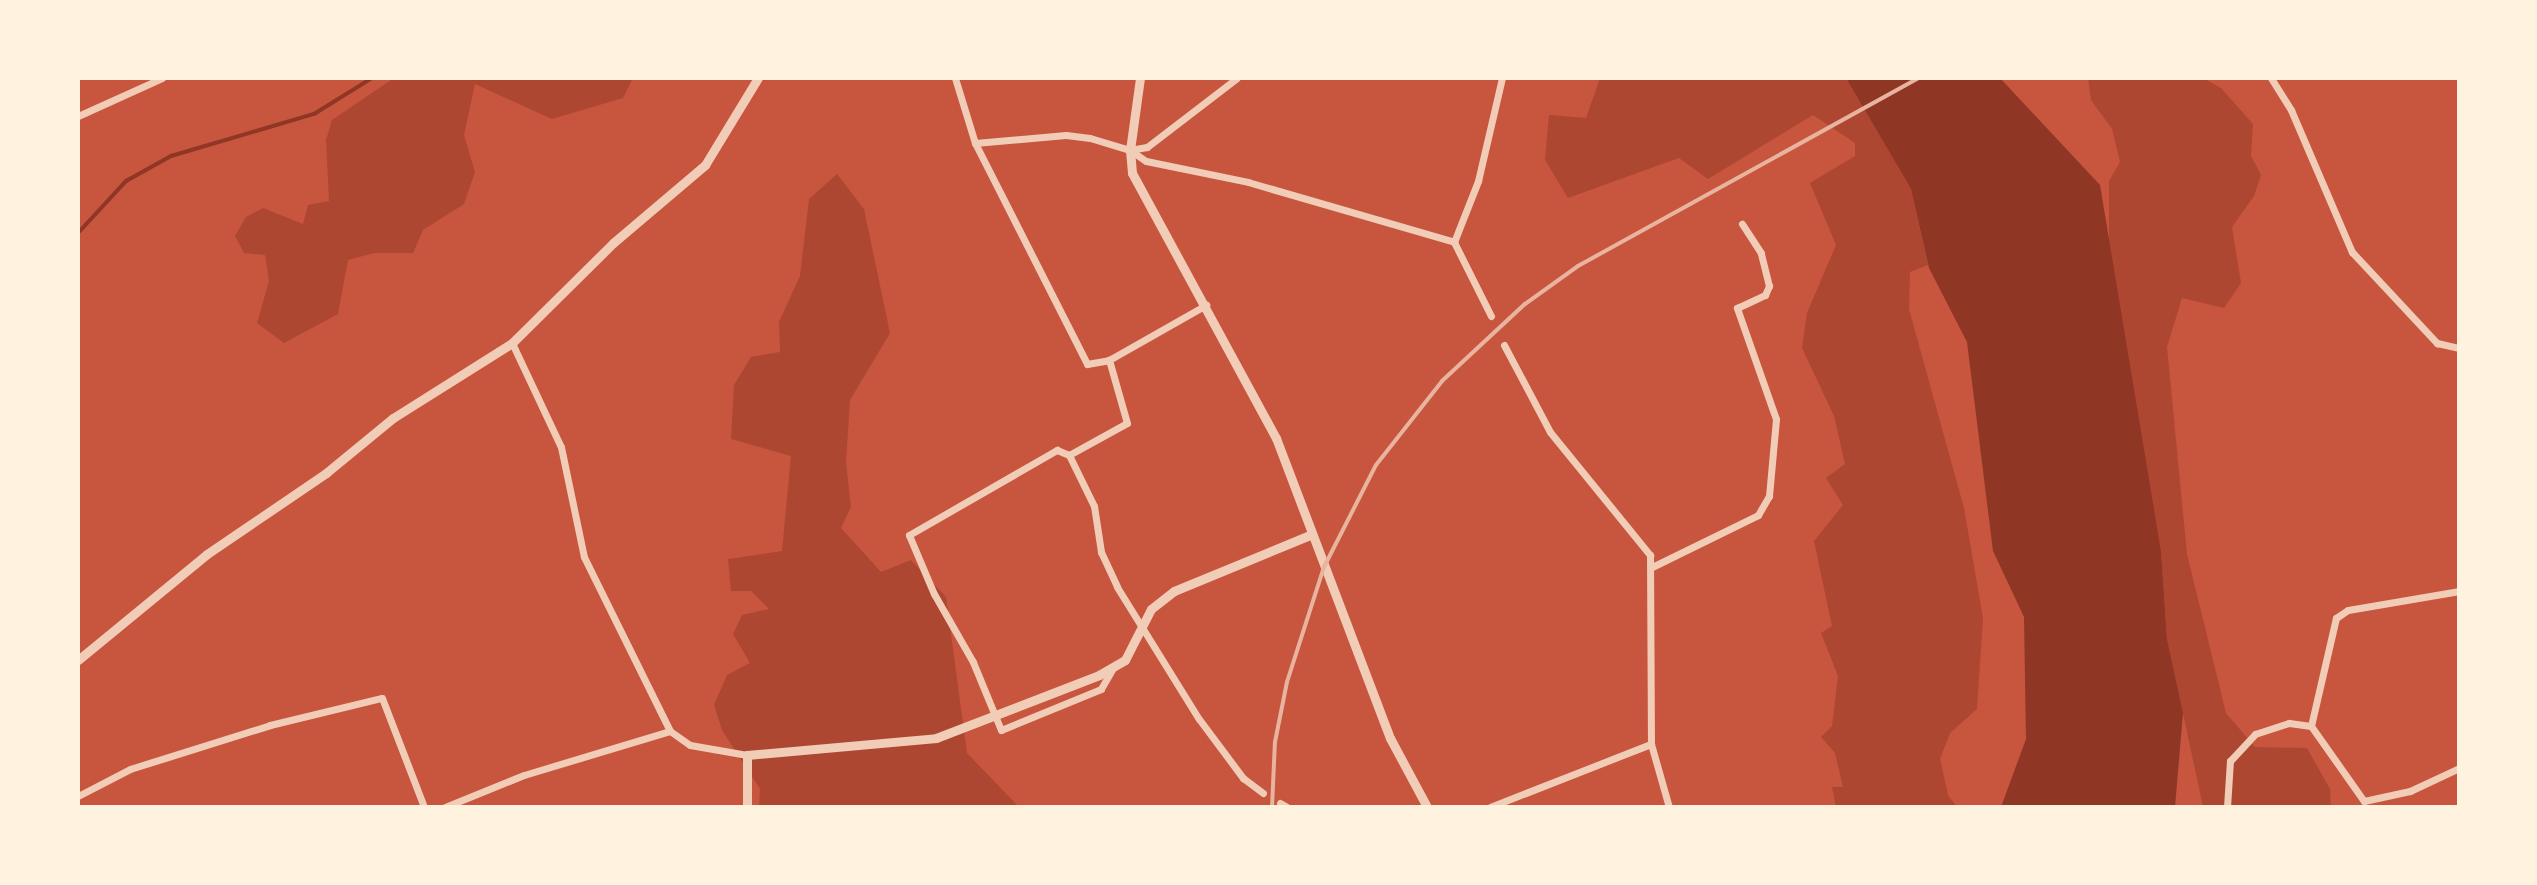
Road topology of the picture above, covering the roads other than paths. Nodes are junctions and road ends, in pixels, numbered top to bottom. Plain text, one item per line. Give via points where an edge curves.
1 (162, 78) edge
2 (758, 78) edge
3 (955, 78) edge
4 (1140, 78) edge
5 (1237, 78) edge
6 (1502, 78) edge
7 (2271, 78) edge
8 (78, 116) edge
9 (975, 143) junction
10 (1130, 150) junction
11 (1742, 224) dead end
12 (1454, 242) junction
13 (1206, 305) junction
14 (1491, 316) dead end
15 (512, 343) junction
16 (1504, 345) dead end
17 (2459, 348) edge
18 (1109, 360) junction
19 (1069, 455) junction
20 (1312, 534) junction
21 (1652, 567) junction
22 (2459, 591) edge
23 (1143, 626) junction
24 (78, 660) edge
25 (1113, 668) junction
26 (2311, 726) junction
27 (670, 731) junction
28 (1651, 744) junction
29 (747, 755) junction
30 (2459, 768) edge
31 (1263, 793) dead end
32 (78, 796) edge
33 (424, 807) edge
34 (445, 807) edge
35 (747, 807) edge
36 (1427, 807) edge
37 (1490, 807) edge
38 (1669, 807) edge
39 (2227, 807) edge

1 - 8 street
2 - 15 street via 705,165 613,243
3 - 9 street
4 - 10 street
5 - 10 street via 1147,147
6 - 12 street via 1478,181
7 - 17 street via 2291,110 2352,252 2437,343
9 - 10 street via 1066,135
9 - 18 street via 1087,364
10 - 12 street via 1146,161 1248,182
10 - 13 street via 1143,199
11 - 21 street via 1761,253 1769,286 1765,295 1737,308 1776,419 1769,496 1758,515
12 - 14 street
13 - 18 street
13 - 20 street via 1276,438
15 - 24 street via 393,418 326,473 207,554
15 - 27 street via 561,447 584,557
16 - 21 street via 1550,432 1644,541
18 - 19 street via 1127,423
19 - 23 street via 1094,506 1101,552
19 - 25 street via 1057,450 909,535 1001,730 1101,689
20 - 23 street via 1174,591 1151,609
20 - 36 street via 1390,738
21 - 28 street via 1647,655
22 - 26 street via 2348,610 2336,618
23 - 25 street via 1125,660
23 - 31 street via 1207,731 1243,778
25 - 29 street via 936,738
26 - 30 street via 2364,801 2410,791
26 - 39 street via 2289,723 2255,734 2230,761
27 - 29 street via 690,745
27 - 34 street via 524,775
28 - 37 street
28 - 38 street
29 - 35 street
32 - 33 street via 130,769 270,725 382,698

